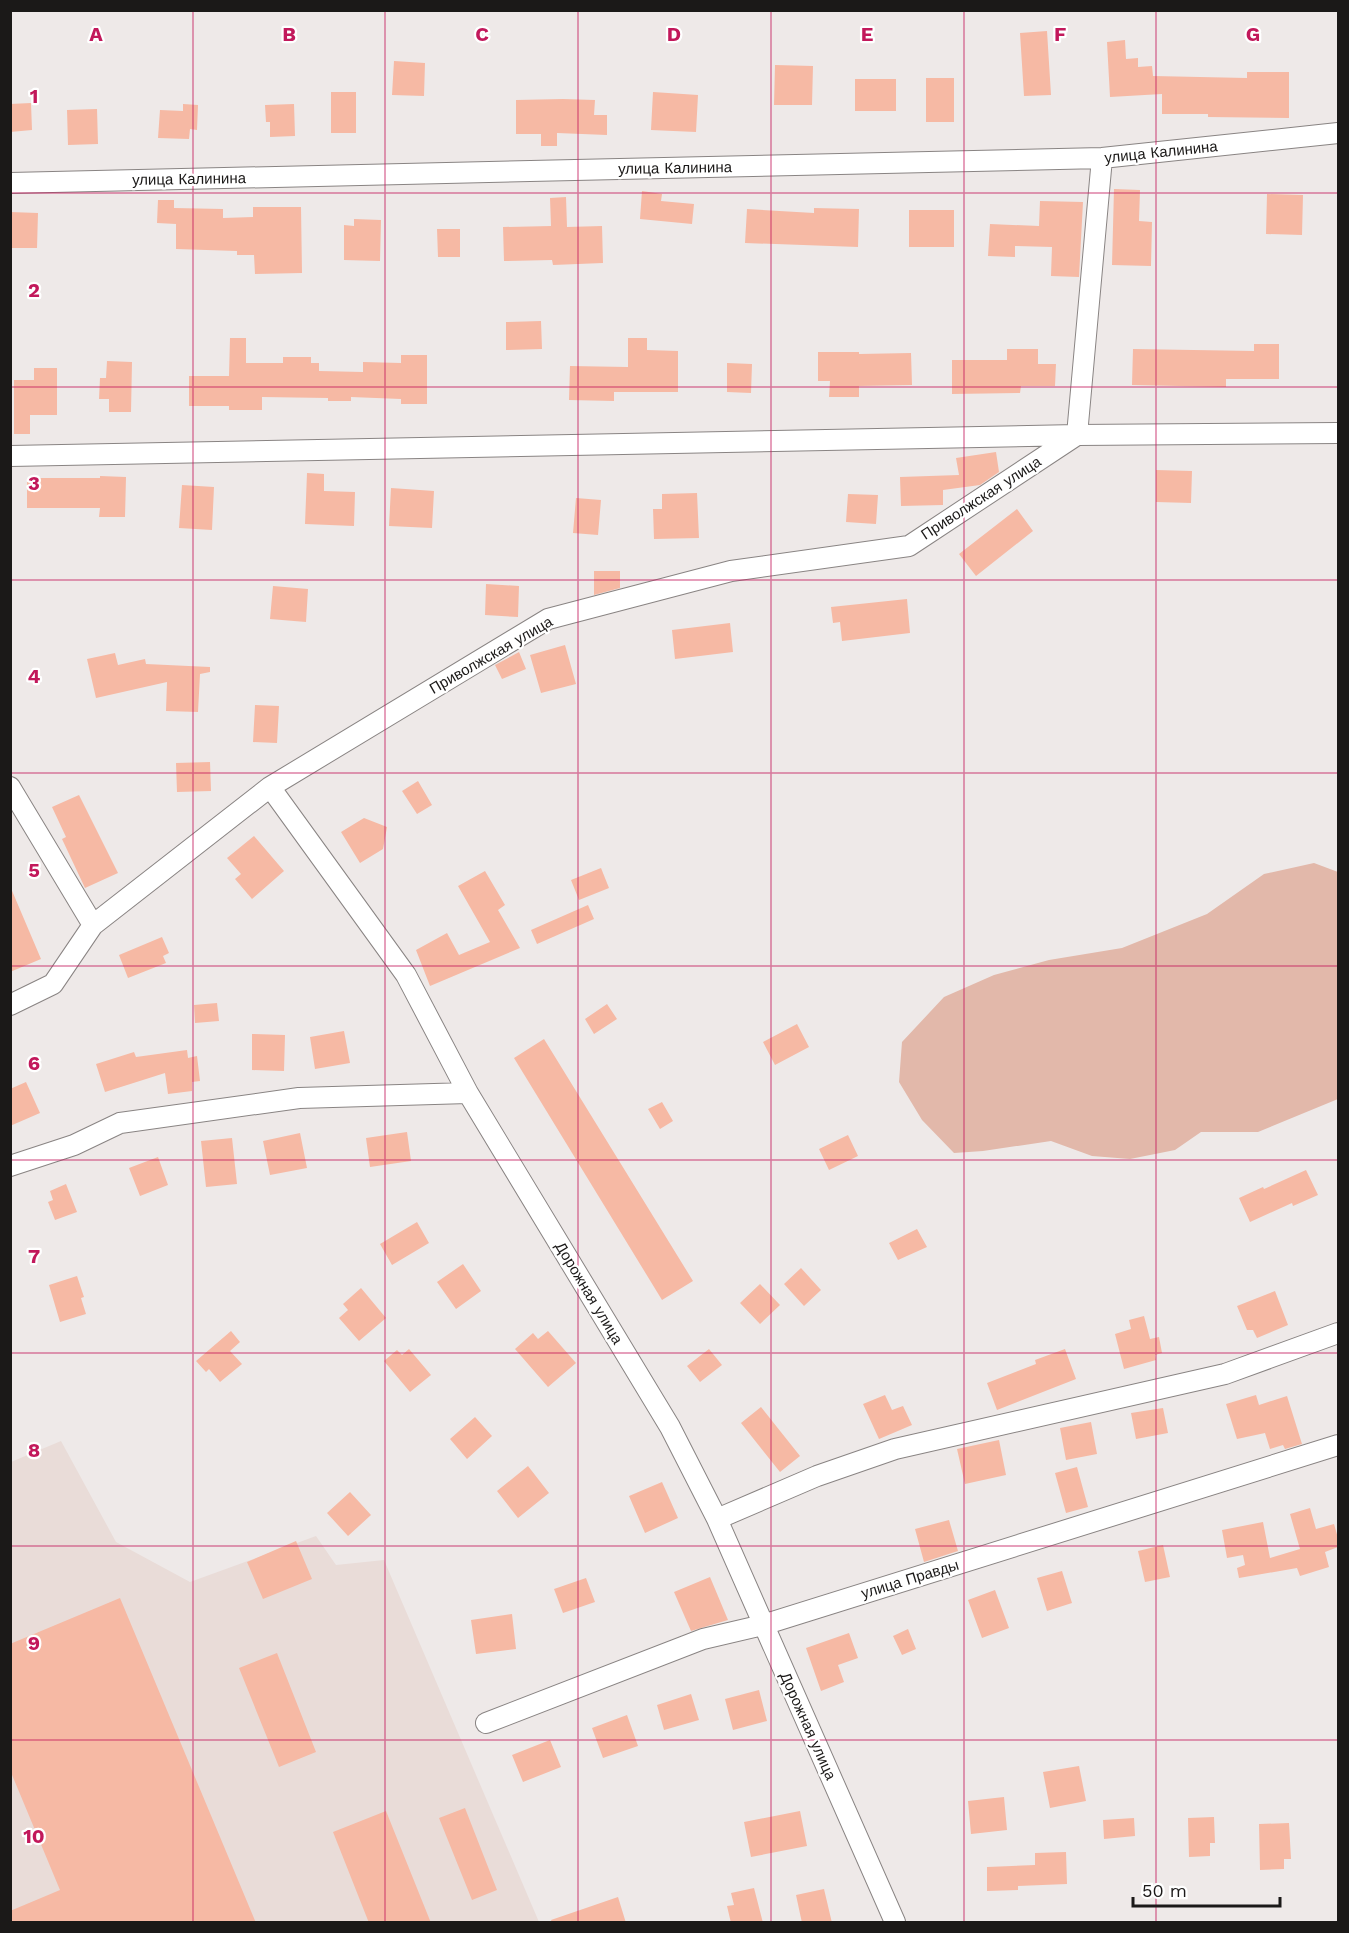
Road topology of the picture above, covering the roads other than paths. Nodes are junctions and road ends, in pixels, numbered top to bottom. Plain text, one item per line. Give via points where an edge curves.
1 (1338, 133) edge
2 (1102, 158) junction
3 (10, 183) edge
4 (1338, 433) edge
5 (1077, 435) junction
6 (10, 456) edge
7 (10, 787) edge
8 (270, 787) junction
9 (93, 925) junction
10 (10, 1005) edge
11 (468, 1093) junction
12 (10, 1166) edge
13 (1338, 1333) edge
14 (1338, 1445) edge
15 (717, 1519) junction
16 (763, 1624) junction
17 (486, 1723) dead end
18 (895, 1923) edge

1 - 2 street, улица Калинина
2 - 3 street, улица Калинина
2 - 5 street
4 - 5 street, Приволжская улица
5 - 6 street, Приволжская улица
5 - 8 street, Приволжская улица via 909,546 731,572 548,619
7 - 9 street
8 - 9 street, Приволжская улица
8 - 11 street, Дорожная улица via 406,975
9 - 10 street, Приволжская улица via 53,984
11 - 12 street via 300,1098 120,1123 74,1145
11 - 15 street, Дорожная улица via 670,1427
13 - 15 street via 1226,1374 895,1449 817,1476
14 - 16 street, улица Правды
15 - 16 street, Дорожная улица
16 - 17 street, улица Правды via 703,1639
16 - 18 street, Дорожная улица

